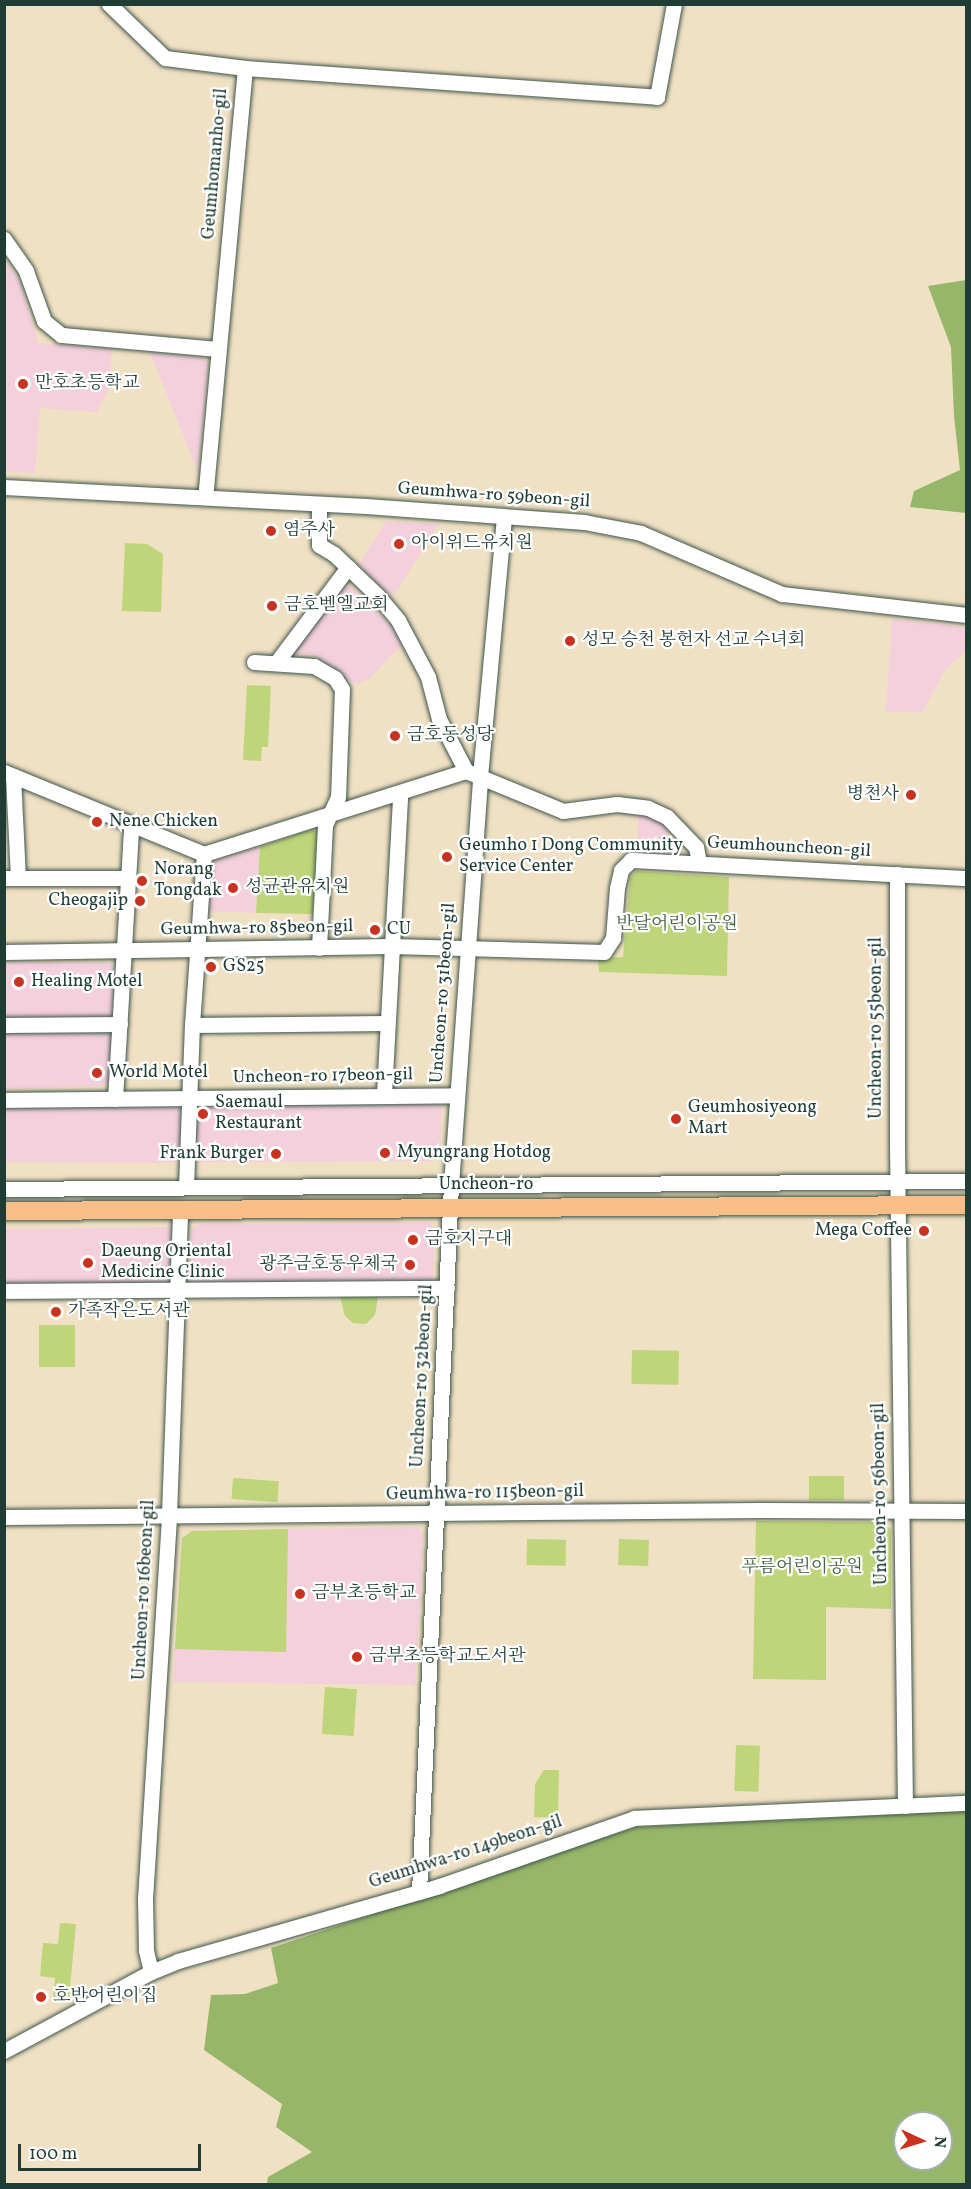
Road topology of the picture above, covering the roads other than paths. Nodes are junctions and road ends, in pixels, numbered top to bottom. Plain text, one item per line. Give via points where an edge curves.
1 (109, 4) edge
2 (674, 4) edge
3 (245, 68) junction
4 (4, 239) edge
5 (218, 349) junction
6 (4, 487) edge
7 (205, 497) junction
8 (319, 504) junction
9 (504, 517) junction
10 (348, 567) junction
11 (966, 615) edge
12 (254, 662) dead end
13 (276, 663) junction
14 (473, 773) junction
15 (9, 774) edge
16 (400, 794) junction
17 (331, 815) junction
18 (130, 826) junction
19 (204, 854) junction
20 (699, 863) junction
21 (897, 874) junction
22 (11, 878) edge
23 (128, 878) junction
24 (966, 878) edge
25 (392, 946) junction
26 (319, 948) junction
27 (466, 948) junction
28 (196, 950) junction
29 (4, 952) edge
30 (123, 952) junction
31 (387, 1023) junction
32 (120, 1024) junction
33 (4, 1025) edge
34 (192, 1025) junction
35 (384, 1094) junction
36 (457, 1095) junction
37 (115, 1099) junction
38 (190, 1099) junction
39 (4, 1100) edge
40 (966, 1181) edge
41 (897, 1182) junction
42 (451, 1185) junction
43 (186, 1187) junction
44 (4, 1189) edge
45 (966, 1205) edge
46 (898, 1206) junction
47 (450, 1208) junction
48 (180, 1210) junction
49 (4, 1211) edge
50 (447, 1288) junction
51 (177, 1290) junction
52 (4, 1291) edge
53 (902, 1511) junction
54 (966, 1511) edge
55 (436, 1513) junction
56 (169, 1514) junction
57 (4, 1517) edge
58 (966, 1803) edge
59 (905, 1806) junction
60 (419, 1892) junction
61 (151, 1972) junction
62 (4, 2051) edge

1 - 3 street, Geumhomanho-gil via 165,58
2 - 3 street via 657,97
3 - 5 street, Geumhomanho-gil
4 - 5 street via 26,271 44,321 61,335
5 - 7 street, Geumhomanho-gil
6 - 7 street, Geumhwa-ro 59beon-gil
7 - 8 street, Geumhwa-ro 59beon-gil
8 - 9 street, Geumhwa-ro 59beon-gil
8 - 10 street via 319,545
9 - 11 street, Geumhwa-ro 59beon-gil via 584,522 641,533 782,594
9 - 14 street, Uncheon-ro 31beon-gil
10 - 13 street
10 - 14 street via 398,620 428,676 439,719
12 - 13 street
13 - 17 street via 314,666 340,685 338,797
14 - 16 street
14 - 20 street via 563,811 617,804 648,808 667,817 696,847
14 - 27 street, Uncheon-ro 31beon-gil
15 - 18 street
15 - 22 street
16 - 17 street
16 - 25 street
17 - 19 street
17 - 26 street via 325,825
18 - 19 street
18 - 23 street
19 - 28 street
20 - 21 street, Geumhouncheon-gil
20 - 27 street, Geumhouncheon-gil via 631,860 621,870 613,938 604,952
21 - 24 street, Geumhouncheon-gil
21 - 41 street, Uncheon-ro 55beon-gil
22 - 23 street
23 - 30 street
25 - 26 street, Geumhwa-ro 85beon-gil
25 - 27 street, Geumhwa-ro 85beon-gil
25 - 31 street
26 - 28 street, Geumhwa-ro 85beon-gil
27 - 36 street, Uncheon-ro 31beon-gil
28 - 30 street, Geumhwa-ro 85beon-gil
28 - 34 street
29 - 30 street, Geumhwa-ro 85beon-gil
30 - 32 street
31 - 34 street
31 - 35 street
32 - 33 street
32 - 37 street
34 - 38 street
35 - 36 street, Uncheon-ro 17beon-gil
35 - 38 street, Uncheon-ro 17beon-gil
36 - 42 street, Uncheon-ro 31beon-gil
37 - 38 street
37 - 39 street
38 - 43 street
40 - 41 street, Uncheon-ro
41 - 42 street, Uncheon-ro
41 - 46 street, Uncheon-ro 56beon-gil
42 - 43 street, Uncheon-ro
42 - 47 street, Uncheon-ro 32beon-gil
43 - 44 street, Uncheon-ro
45 - 46 main road, Uncheon-ro
46 - 47 main road, Uncheon-ro
46 - 53 street, Uncheon-ro 56beon-gil
47 - 48 main road, Uncheon-ro
47 - 50 street, Uncheon-ro 32beon-gil
48 - 49 main road, Uncheon-ro
48 - 51 street, Uncheon-ro 16beon-gil
50 - 51 street
50 - 55 street, Uncheon-ro 32beon-gil
51 - 52 street
51 - 56 street, Uncheon-ro 16beon-gil
53 - 54 street, Geumhwa-ro 115beon-gil
53 - 55 street, Geumhwa-ro 115beon-gil
53 - 59 street, Uncheon-ro 56beon-gil
55 - 56 street, Geumhwa-ro 115beon-gil
55 - 60 street, Uncheon-ro 32beon-gil
56 - 57 street, Geumhwa-ro 115beon-gil
56 - 61 street, Uncheon-ro 16beon-gil via 145,1899 146,1950
58 - 59 street, Geumhwa-ro 149beon-gil
59 - 60 street, Geumhwa-ro 149beon-gil via 634,1818
60 - 61 street, Geumhwa-ro 149beon-gil
61 - 62 street, Geumhwa-ro 149beon-gil

